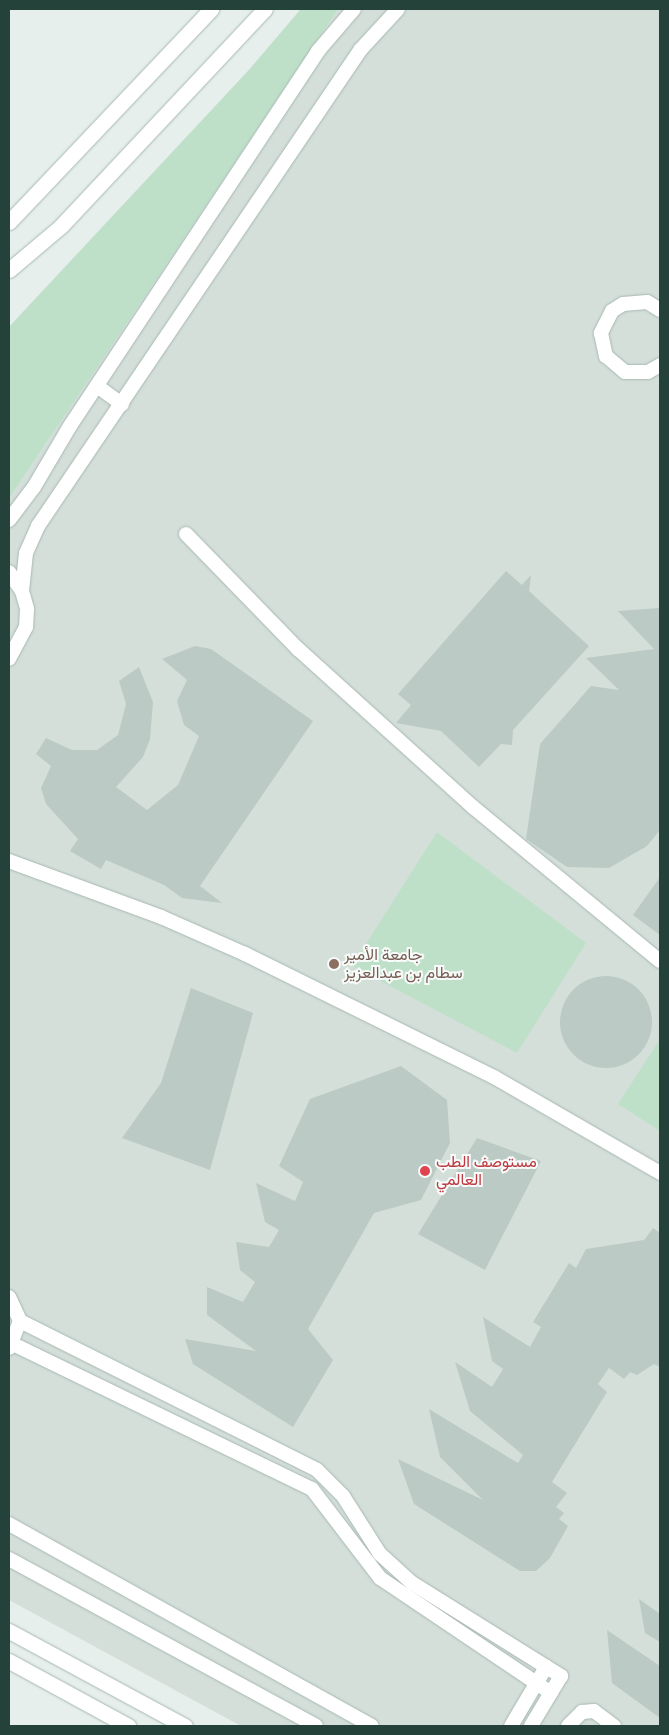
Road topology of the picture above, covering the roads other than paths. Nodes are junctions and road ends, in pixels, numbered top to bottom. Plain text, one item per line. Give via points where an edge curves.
1 (211, 9) edge
2 (265, 9) edge
3 (354, 9) edge
4 (398, 9) edge
5 (9, 222) edge
6 (9, 270) edge
7 (653, 302) edge
8 (660, 310) edge
9 (656, 371) edge
10 (96, 386) junction
11 (122, 404) junction
12 (9, 520) edge
13 (186, 534) dead end
14 (9, 572) edge
15 (22, 591) junction
16 (9, 658) edge
17 (9, 861) edge
18 (660, 961) edge
19 (660, 1173) edge
20 (9, 1298) edge
21 (20, 1321) junction
22 (11, 1346) edge
23 (9, 1524) edge
24 (9, 1559) edge
25 (9, 1630) edge
26 (9, 1662) edge
27 (546, 1667) junction
28 (536, 1684) junction
29 (551, 1693) junction
30 (128, 1726) edge
31 (185, 1726) edge
32 (316, 1726) edge
33 (372, 1726) edge
34 (511, 1726) edge
35 (531, 1726) edge
36 (568, 1726) edge
37 (614, 1726) edge

1 - 5 main road
2 - 6 main road via 61,226
3 - 10 street via 318,52
4 - 11 street via 361,49
7 - 8 street
7 - 9 street via 623,304 612,311 601,333 602,345 614,366 636,374
10 - 11 street
10 - 12 street via 34,487
11 - 15 street via 38,526 26,553
13 - 18 street via 298,649 473,807
14 - 15 street
15 - 16 street via 26,627
17 - 19 street via 161,917 245,954 494,1077
20 - 21 street
21 - 22 street
21 - 27 street via 318,1470 343,1496 380,1554 412,1583
22 - 28 street via 312,1489 380,1578
23 - 33 street
24 - 32 street
25 - 31 main road
26 - 30 main road
27 - 28 street
27 - 29 street via 561,1676
28 - 29 street
28 - 34 street
29 - 35 street
36 - 37 street via 582,1712 594,1712

